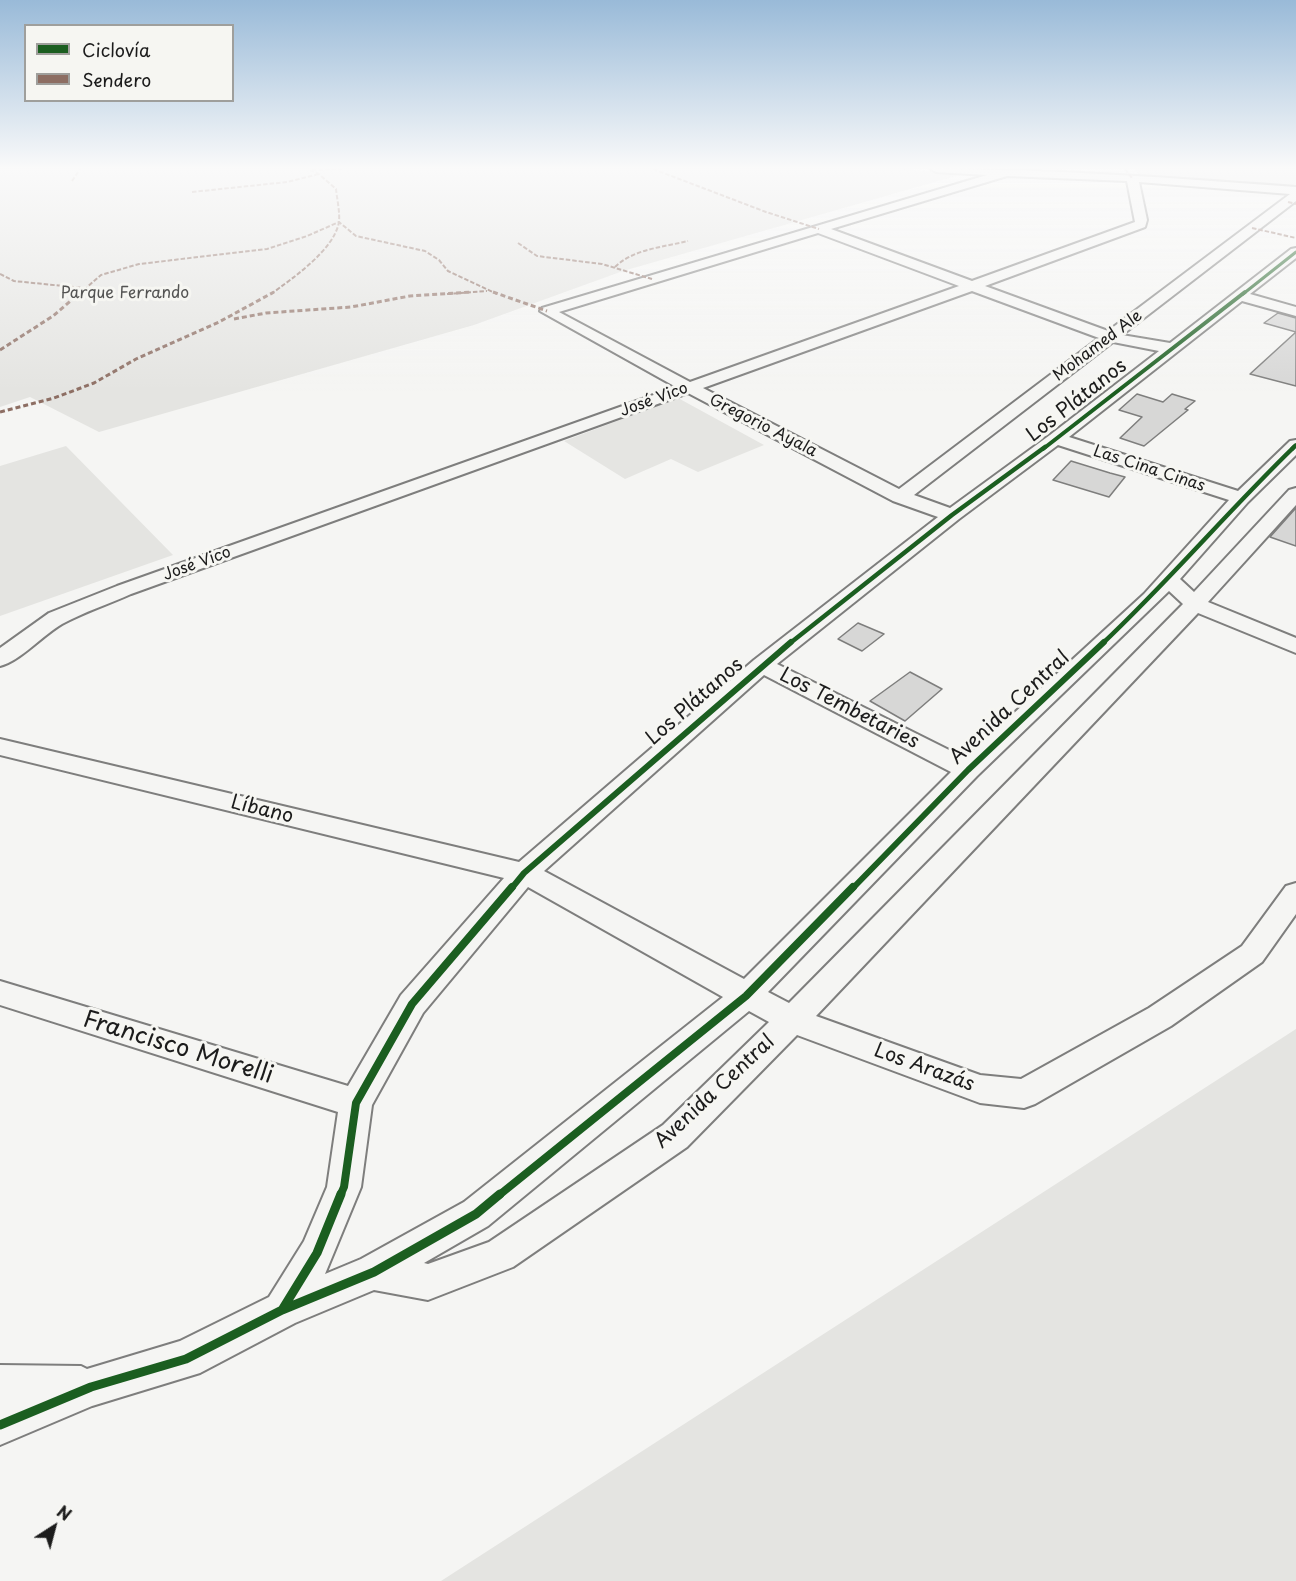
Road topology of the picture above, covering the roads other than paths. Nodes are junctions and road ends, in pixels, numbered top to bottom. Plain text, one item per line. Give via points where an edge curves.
1 (773, 243) edge
2 (856, 243) edge
3 (1090, 243) edge
4 (1232, 243) edge
5 (1296, 252) edge
6 (973, 286) junction
7 (1240, 296) junction
8 (1296, 312) edge
9 (1110, 337) junction
10 (1173, 348) junction
11 (688, 387) junction
12 (1056, 439) junction
13 (1296, 445) edge
14 (1296, 494) edge
15 (900, 497) junction
16 (1241, 498) junction
17 (952, 515) junction
18 (1167, 578) junction
19 (1151, 598) junction
20 (1195, 604) junction
21 (1296, 646) edge
22 (0, 659) edge
23 (762, 665) junction
24 (0, 747) edge
25 (968, 770) junction
26 (524, 873) junction
27 (1296, 893) edge
28 (0, 993) edge
29 (746, 996) junction
30 (792, 1020) junction
31 (356, 1103) junction
32 (374, 1272) junction
33 (282, 1310) junction
34 (0, 1385) edge
35 (90, 1387) junction
36 (0, 1425) edge

1 - 11 street, Gregorio Ayala via 547,311
2 - 6 street
3 - 6 street, José Vico
4 - 9 street, Mohamed Ale
5 - 7 street, Los Plátanos
6 - 9 street
6 - 11 street, José Vico
7 - 8 street
7 - 10 street, Los Plátanos
9 - 10 street
9 - 15 street, Mohamed Ale
10 - 12 street, Los Plátanos
11 - 15 street, Gregorio Ayala
11 - 22 street, José Vico via 124,590 57,618
12 - 16 street, Las Cina Cinas
12 - 17 street, Los Plátanos
13 - 16 street, Avenida Central
14 - 20 street, Avenida Central
15 - 17 street, Gregorio Ayala
16 - 18 street, Avenida Central
17 - 23 street, Los Plátanos
18 - 19 street, Avenida Central
18 - 20 street
19 - 20 street
19 - 25 street, Avenida Central
20 - 21 street
20 - 30 street, Avenida Central
23 - 25 street, Los Tembetaries
23 - 26 street, Los Plátanos
24 - 26 street, Líbano
25 - 29 street, Avenida Central
26 - 29 street, Los Arazás
26 - 31 street, Los Plátanos via 412,1004
27 - 30 street, Los Arazás via 1252,954 1160,1017 1024,1094 980,1089
28 - 31 street, Francisco Morelli
29 - 30 street, Los Arazás
29 - 32 street, Avenida Central via 476,1214
30 - 32 street, Avenida Central via 675,1136 500,1255 428,1282
31 - 33 street, Los Plátanos via 344,1187 316,1253
32 - 33 street, Avenida Central
33 - 35 street, Avenida Central via 186,1359
34 - 35 street
35 - 36 street

